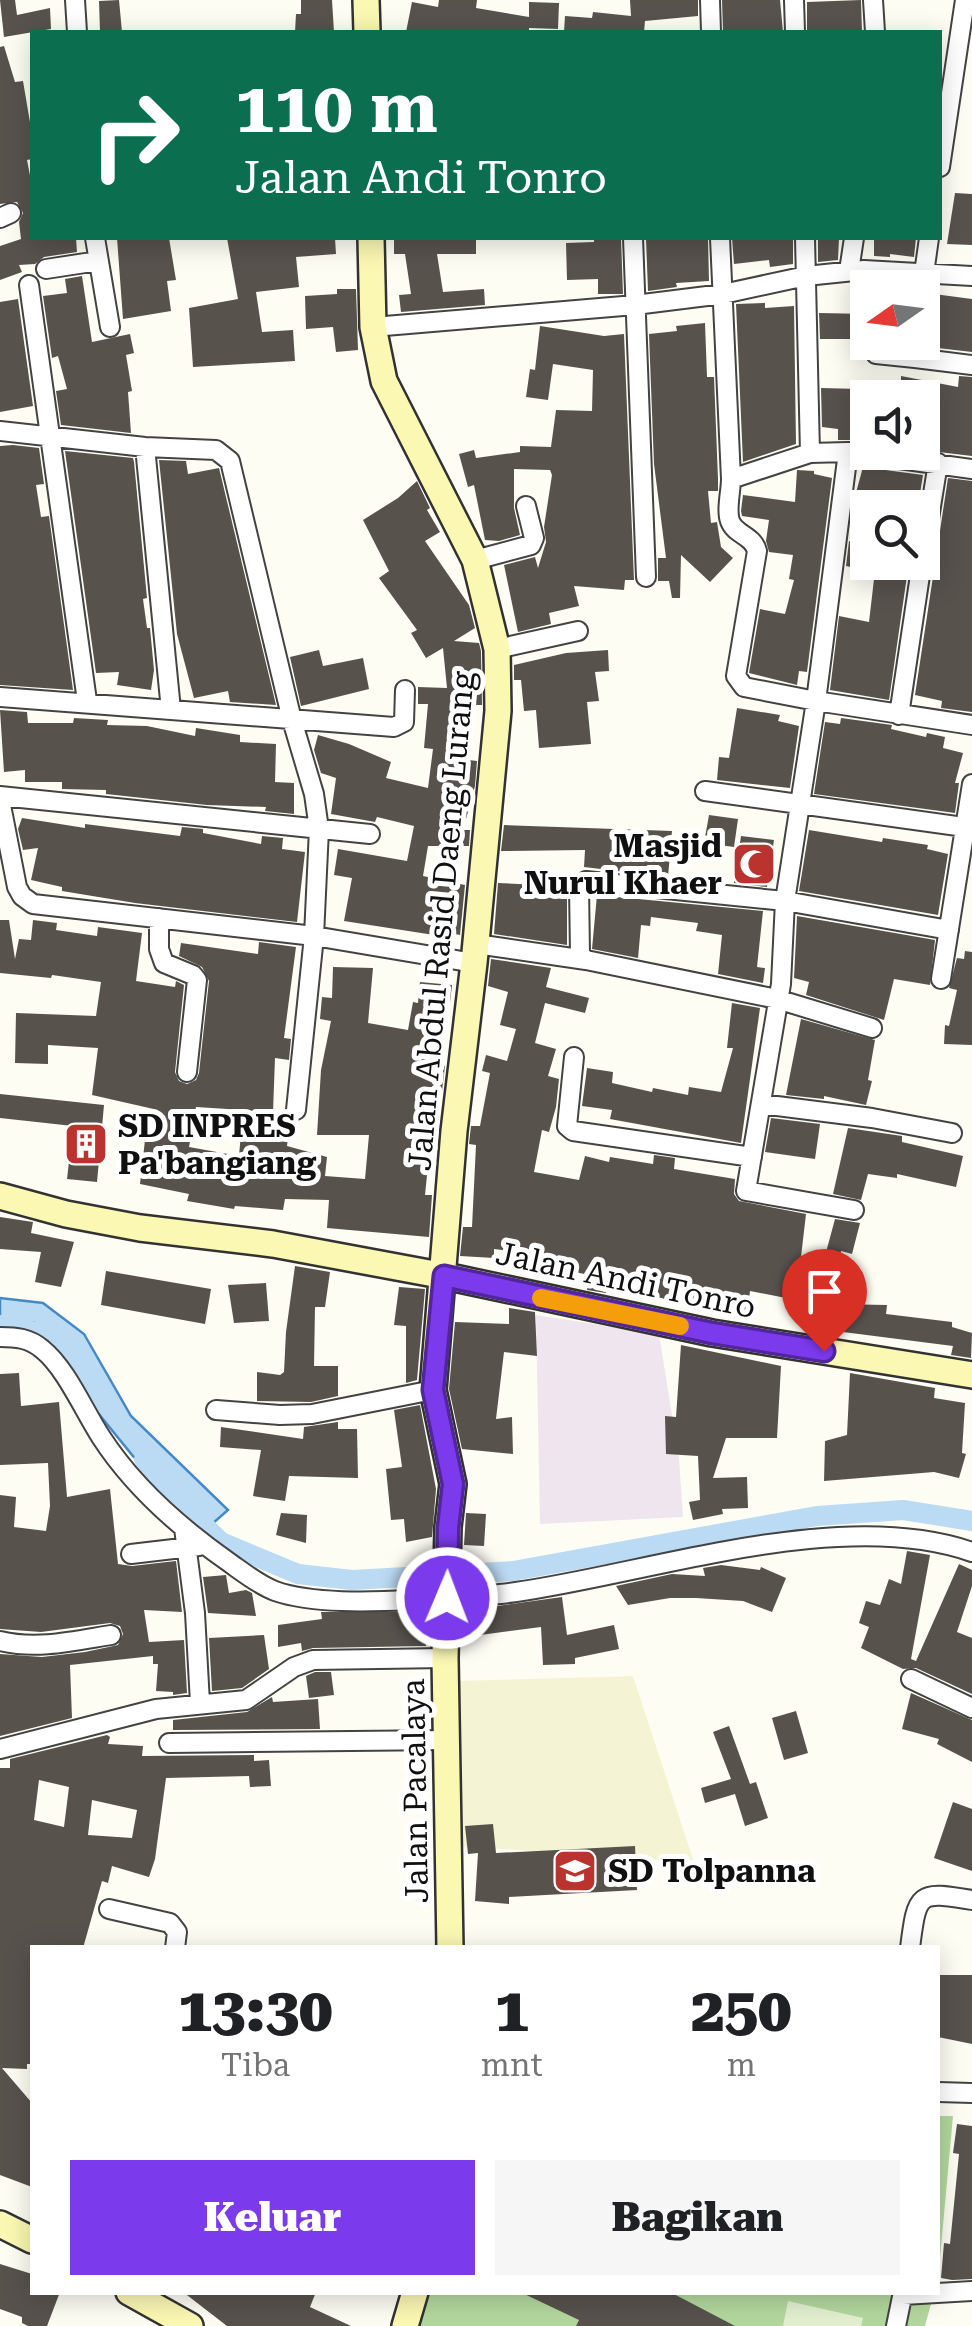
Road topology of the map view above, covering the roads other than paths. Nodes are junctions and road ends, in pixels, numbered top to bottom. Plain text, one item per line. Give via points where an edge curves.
1 (74, 0) edge
2 (366, 0) edge
3 (710, 0) edge
4 (794, 0) edge
5 (873, 0) edge
6 (965, 0) edge
7 (77, 30) edge
8 (367, 30) edge
9 (711, 30) edge
10 (796, 30) edge
11 (875, 30) edge
12 (946, 85) edge
13 (942, 140) edge
14 (95, 240) edge
15 (371, 240) edge
16 (633, 240) edge
17 (720, 240) edge
18 (804, 240) edge
19 (855, 240) edge
20 (929, 240) edge
21 (98, 261) junction
22 (46, 269) dead end
23 (865, 270) edge
24 (924, 270) edge
25 (850, 272) edge
26 (806, 276) junction
27 (972, 276) edge
28 (940, 279) edge
29 (29, 284) dead end
30 (723, 294) junction
31 (635, 305) junction
32 (374, 326) junction
33 (110, 327) dead end
34 (940, 357) edge
35 (972, 366) edge
36 (0, 431) edge
37 (49, 436) junction
38 (144, 447) junction
39 (848, 452) joint
40 (810, 454) junction
41 (940, 463) edge
42 (972, 469) edge
43 (732, 479) junction
44 (526, 506) dead end
45 (475, 560) junction
46 (646, 577) dead end
47 (919, 580) edge
48 (578, 631) dead end
49 (497, 649) junction
50 (405, 690) dead end
51 (0, 697) edge
52 (88, 701) junction
53 (816, 701) junction
54 (172, 710) junction
55 (899, 715) junction
56 (292, 720) junction
57 (972, 725) edge
58 (972, 784) edge
59 (705, 791) dead end
60 (0, 798) edge
61 (800, 805) junction
62 (969, 827) edge
63 (319, 829) junction
64 (370, 834) dead end
65 (785, 901) junction
66 (159, 918) junction
67 (949, 930) junction
68 (314, 936) junction
69 (475, 954) junction
70 (586, 960) junction
71 (942, 979) dead end
72 (778, 999) junction
73 (872, 1028) dead end
74 (574, 1057) dead end
75 (187, 1072) dead end
76 (761, 1104) junction
77 (296, 1110) dead end
78 (952, 1133) dead end
79 (752, 1156) junction
80 (0, 1196) edge
81 (854, 1210) dead end
82 (444, 1276) junction
83 (0, 1337) edge
84 (972, 1374) edge
85 (433, 1390) junction
86 (216, 1410) dead end
87 (197, 1547) junction
88 (972, 1552) edge
89 (131, 1554) dead end
90 (448, 1581) junction
91 (111, 1635) dead end
92 (0, 1641) edge
93 (446, 1658) junction
94 (910, 1679) dead end
95 (200, 1703) junction
96 (972, 1708) edge
97 (448, 1740) junction
98 (170, 1743) dead end
99 (0, 1749) edge
100 (972, 1900) edge
101 (109, 1910) dead end
102 (175, 1945) edge
103 (450, 1945) edge
104 (911, 1945) edge
105 (940, 2092) edge
106 (972, 2094) edge
107 (0, 2224) edge
108 (30, 2239) edge
109 (972, 2291) edge
110 (940, 2292) edge
111 (134, 2295) edge
112 (414, 2295) edge
113 (903, 2295) edge
114 (190, 2326) edge
115 (405, 2326) edge
116 (896, 2326) edge

1 - 7 street
2 - 8 street
3 - 9 street
4 - 10 street
5 - 11 street
6 - 12 street
12 - 13 street
14 - 21 street
15 - 32 street, Jalan Abdul Rasid Daeng Lurang
16 - 31 street
17 - 30 street
18 - 26 street
19 - 23 street
20 - 24 street
21 - 22 street
21 - 33 street
25 - 26 street
26 - 30 street
26 - 40 street
27 - 28 street
29 - 37 street
30 - 31 street
30 - 43 street
31 - 32 street
31 - 46 street
32 - 45 street, Jalan Abdul Rasid Daeng Lurang via 396,410
34 - 35 street
36 - 37 street
37 - 38 street
37 - 52 street
38 - 54 street
38 - 56 street via 216,450 230,461
39 - 40 street
39 - 53 street
40 - 43 street
41 - 42 street
43 - 53 street via 731,523 757,551 736,676 744,687
44 - 45 street via 531,545
45 - 49 street, Jalan Abdul Rasid Daeng Lurang
47 - 55 street
48 - 49 street
49 - 69 street, Jalan Abdul Rasid Daeng Lurang via 498,710
50 - 56 street via 400,726
51 - 52 street
52 - 54 street
53 - 55 street
53 - 61 street
54 - 56 street
55 - 57 street
56 - 63 street
58 - 62 street
59 - 61 street
60 - 63 street
60 - 66 street via 22,896 49,908
61 - 62 street
61 - 65 street
62 - 67 street
63 - 64 street
63 - 68 street
65 - 67 street
65 - 70 street via 586,882 579,885 580,955
65 - 72 street
66 - 68 street
66 - 75 street via 164,963 196,980
67 - 71 street
68 - 69 street
68 - 77 street
69 - 70 street
69 - 82 street, Jalan Abdul Rasid Daeng Lurang
70 - 72 street
72 - 73 street
72 - 76 street
74 - 79 street via 567,1107 573,1131
76 - 78 street
76 - 79 street
79 - 81 street via 746,1191
80 - 82 street, Jalan Andi Tonro via 140,1228
82 - 84 street, Jalan Andi Tonro via 712,1333
82 - 85 street, Jalan Pacalaya
83 - 87 street via 20,1337 46,1351 124,1467
85 - 86 street via 312,1414
85 - 90 street, Jalan Pacalaya via 453,1484
87 - 89 street
87 - 90 street via 293,1596 386,1601
87 - 95 street
88 - 90 street via 871,1536 638,1566 517,1592
90 - 93 street, Jalan Pacalaya
91 - 92 street via 54,1645
93 - 95 street via 313,1660 246,1700
93 - 97 street, Jalan Pacalaya
94 - 96 street
95 - 99 street
97 - 98 street
97 - 103 street, Jalan Pacalaya
100 - 104 street via 925,1896
101 - 102 street via 170,1924
105 - 106 street
107 - 108 street
109 - 110 street
111 - 114 street
112 - 115 street
113 - 116 street

